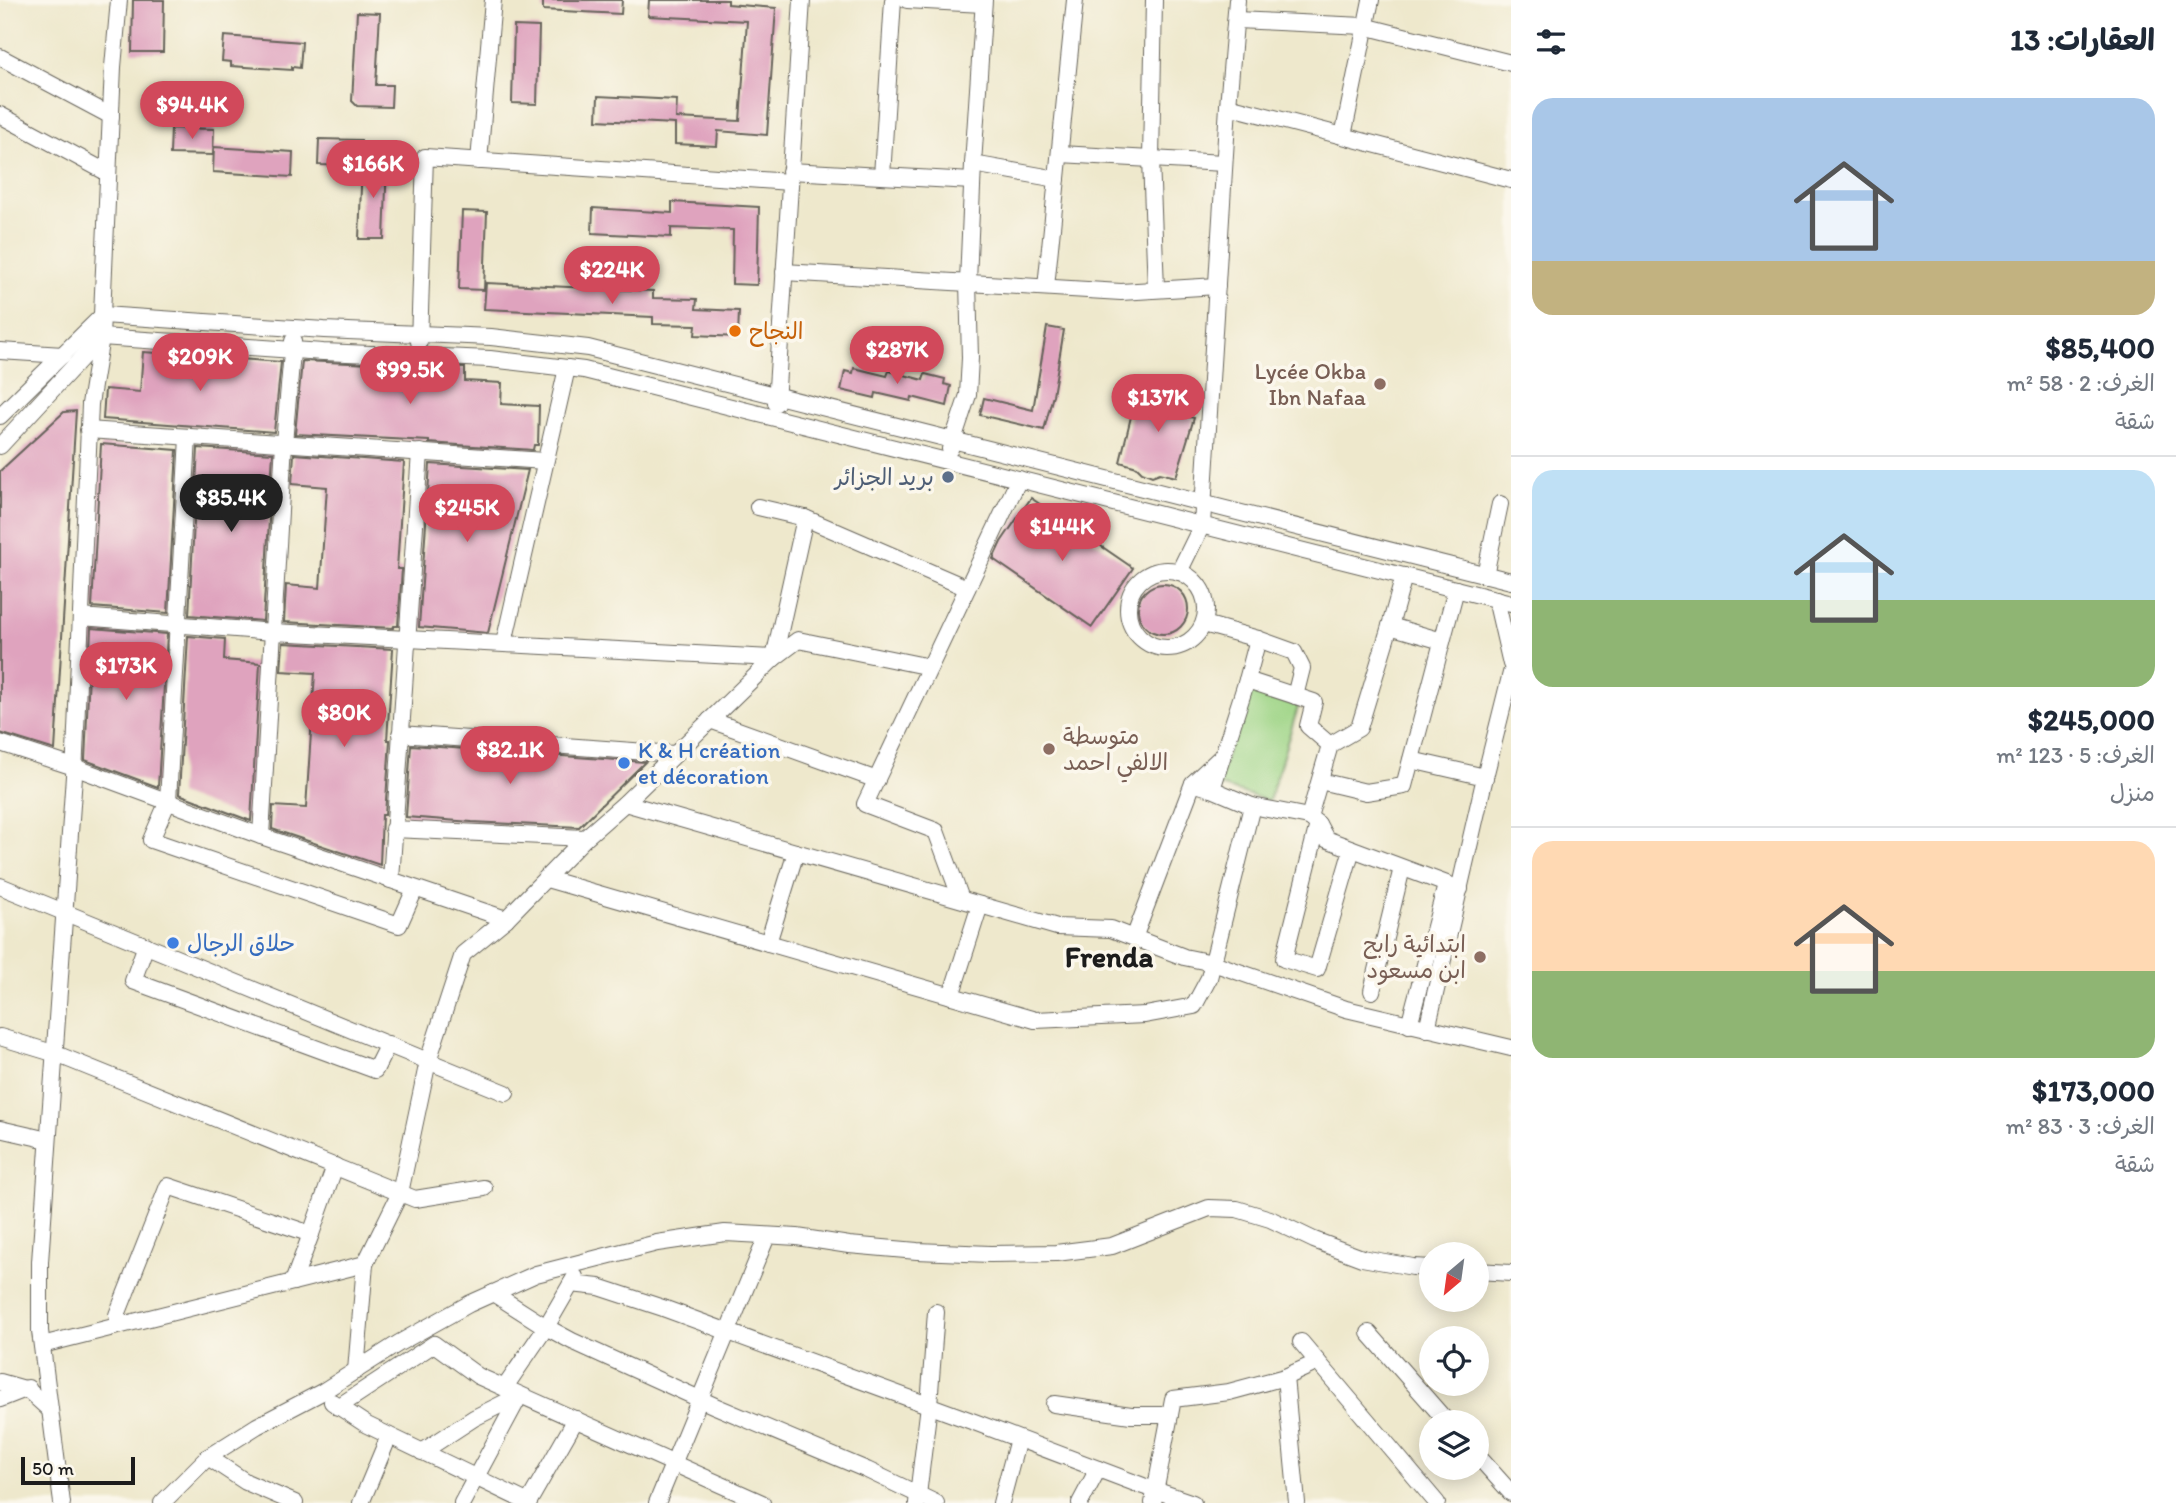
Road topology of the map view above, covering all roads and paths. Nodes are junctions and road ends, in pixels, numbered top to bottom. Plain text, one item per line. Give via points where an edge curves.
1 (119, 0) edge
2 (492, 0) edge
3 (803, 0) edge
4 (892, 0) edge
5 (908, 0) edge
6 (1074, 0) edge
7 (1154, 0) edge
8 (1237, 0) edge
9 (1364, 0) edge
10 (1371, 0) edge
11 (983, 2) edge
12 (1236, 20) junction
13 (1364, 26) junction
14 (0, 57) edge
15 (1511, 63) edge
16 (1228, 106) junction
17 (0, 115) edge
18 (111, 116) junction
19 (1343, 136) junction
20 (1060, 154) junction
21 (1151, 159) junction
22 (479, 161) junction
23 (1224, 163) junction
24 (108, 173) junction
25 (972, 173) junction
26 (882, 176) junction
27 (790, 177) junction
28 (1057, 179) junction
29 (1511, 180) edge
30 (784, 272) junction
31 (968, 282) junction
32 (1217, 286) junction
33 (1046, 287) junction
34 (1156, 289) junction
35 (103, 315) junction
36 (293, 328) junction
37 (418, 334) junction
38 (101, 337) junction
39 (293, 350) junction
40 (0, 351) edge
41 (63, 355) junction
42 (420, 356) junction
43 (567, 368) junction
44 (776, 395) junction
45 (0, 416) edge
46 (775, 417) junction
47 (89, 430) junction
48 (188, 437) junction
49 (954, 440) junction
50 (285, 443) junction
51 (0, 446) edge
52 (420, 452) junction
53 (947, 460) junction
54 (545, 461) junction
55 (1019, 478) junction
56 (1204, 503) junction
57 (1500, 504) dead end
58 (758, 508) dead end
59 (805, 518) junction
60 (1202, 525) junction
61 (1179, 572) junction
62 (1485, 575) junction
63 (1404, 576) junction
64 (1511, 581) edge
65 (967, 589) junction
66 (1456, 589) junction
67 (1504, 601) edge
68 (81, 617) junction
69 (1204, 624) junction
70 (177, 625) junction
71 (1390, 626) junction
72 (273, 632) junction
73 (407, 639) junction
74 (1258, 639) junction
75 (1442, 641) junction
76 (504, 643) junction
77 (774, 658) junction
78 (1511, 664) edge
79 (930, 667) junction
80 (1511, 673) edge
81 (1247, 680) junction
82 (1296, 696) junction
83 (710, 720) junction
84 (400, 734) junction
85 (0, 743) edge
86 (1330, 745) junction
87 (674, 754) junction
88 (1223, 755) junction
89 (1411, 760) junction
90 (74, 767) junction
91 (1485, 777) junction
92 (877, 780) junction
93 (1320, 780) junction
94 (1193, 783) junction
95 (1212, 789) junction
96 (168, 802) junction
97 (625, 803) junction
98 (1252, 806) junction
99 (1313, 821) junction
100 (393, 829) junction
101 (261, 836) junction
102 (585, 838) junction
103 (1352, 849) junction
104 (796, 852) junction
105 (1402, 868) junction
106 (547, 879) junction
107 (391, 880) junction
108 (0, 886) edge
109 (1453, 887) junction
110 (415, 888) junction
111 (961, 899) junction
112 (980, 905) junction
113 (64, 911) junction
114 (506, 919) junction
115 (1134, 938) junction
116 (768, 943) junction
117 (146, 945) junction
118 (1213, 963) junction
119 (1372, 991) dead end
120 (951, 996) junction
121 (1409, 1024) junction
122 (1427, 1029) junction
123 (0, 1037) edge
124 (388, 1045) junction
125 (1511, 1048) edge
126 (56, 1054) junction
127 (428, 1061) junction
128 (506, 1093) dead end
129 (0, 1129) edge
130 (48, 1140) junction
131 (335, 1166) junction
132 (484, 1188) dead end
133 (400, 1193) junction
134 (311, 1234) junction
135 (767, 1236) junction
136 (584, 1261) junction
137 (365, 1264) junction
138 (1419, 1267) edge
139 (1489, 1271) edge
140 (1511, 1273) edge
141 (293, 1282) junction
142 (571, 1284) junction
143 (493, 1293) junction
144 (936, 1311) dead end
145 (120, 1325) junction
146 (546, 1327) junction
147 (727, 1331) junction
148 (1369, 1333) dead end
149 (1301, 1342) dead end
150 (41, 1345) junction
151 (1318, 1362) junction
152 (356, 1371) junction
153 (1285, 1377) junction
154 (46, 1381) junction
155 (0, 1382) edge
156 (505, 1387) junction
157 (23, 1390) junction
158 (322, 1392) junction
159 (520, 1395) junction
160 (0, 1399) edge
161 (700, 1400) junction
162 (1054, 1404) dead end
163 (929, 1405) junction
164 (338, 1407) junction
165 (50, 1410) junction
166 (1437, 1410) edge
167 (1170, 1415) junction
168 (576, 1419) junction
169 (389, 1436) junction
170 (1018, 1438) junction
171 (422, 1452) junction
172 (208, 1457) junction
173 (672, 1463) junction
174 (1489, 1468) edge
175 (1098, 1469) junction
176 (477, 1478) junction
177 (1511, 1493) edge
178 (265, 1497) edge
179 (1154, 1497) edge
180 (917, 1499) edge
181 (62, 1503) edge
182 (162, 1503) edge
183 (295, 1503) edge
184 (360, 1503) edge
185 (463, 1503) edge
186 (528, 1503) edge
187 (657, 1503) edge
188 (762, 1503) edge
189 (936, 1503) edge
190 (1001, 1503) edge
191 (1080, 1503) edge
192 (1193, 1503) edge
193 (1297, 1503) edge
194 (1437, 1503) edge

1 - 18 street
2 - 22 street
3 - 27 street
4 - 26 street
5 - 11 street
6 - 20 street
7 - 21 street
8 - 12 street
9 - 13 street
10 - 13 street
11 - 25 street
12 - 13 street
12 - 16 street
13 - 15 street
13 - 19 street
14 - 18 street
16 - 19 street
16 - 23 street
17 - 24 street
18 - 24 street
19 - 29 street
20 - 21 street
20 - 28 street
21 - 23 street
21 - 34 street
22 - 27 street
22 - 37 street via 425,157
23 - 32 street
24 - 35 street
25 - 26 street
25 - 28 street
25 - 31 street
26 - 27 street
27 - 30 street
28 - 33 street
30 - 31 street
30 - 44 street
31 - 33 street
31 - 49 street via 968,395
32 - 34 street
32 - 56 street
33 - 34 street via 1121,292
35 - 36 street
35 - 38 street
35 - 41 street
36 - 37 street
36 - 39 street
37 - 42 street
37 - 44 street via 588,348
38 - 39 street
38 - 47 street
38 - 51 street
39 - 42 street
39 - 50 street
40 - 41 street
41 - 45 street
42 - 43 street
43 - 46 street
43 - 54 street
44 - 46 street
44 - 49 street
46 - 53 street
47 - 48 street
47 - 68 street
48 - 50 street
48 - 70 street
49 - 53 street
49 - 56 street
50 - 52 street
50 - 72 street
52 - 54 street
52 - 73 street
53 - 55 street
54 - 76 street
55 - 60 street
55 - 65 street
56 - 60 street
56 - 62 street
57 - 62 street
58 - 59 street
59 - 65 street
59 - 77 street
60 - 61 street
60 - 63 street
61 - 69 street via 1199,587 1205,598
61 - 69 street via 1166,570 1142,579 1129,601 1132,626 1139,637 1162,649 1188,643
62 - 64 street
63 - 66 street
63 - 71 street
65 - 79 street
66 - 67 street
66 - 75 street
67 - 78 street
68 - 70 street
68 - 90 street
69 - 74 street
70 - 72 street
70 - 96 street
71 - 75 street
71 - 86 street via 1359,728
72 - 73 street
72 - 101 street
73 - 76 street
73 - 84 street
74 - 81 street
74 - 82 street via 1294,652 1302,668
75 - 89 street
76 - 77 street
77 - 79 street via 798,640
77 - 83 street
79 - 92 street
80 - 91 street
81 - 82 street
81 - 88 street
82 - 86 street via 1314,702 1308,726
83 - 87 street
83 - 92 street
84 - 87 street
84 - 100 street
85 - 90 street
86 - 93 street
87 - 97 street
88 - 94 street
88 - 95 street
89 - 91 street
89 - 93 street via 1404,786 1366,792
90 - 96 street
90 - 113 street
91 - 109 street
92 - 111 street via 865,804 936,831
93 - 99 street
94 - 95 street
94 - 115 street
95 - 98 street
96 - 101 street
96 - 110 street via 151,840 399,925
97 - 102 street
97 - 104 street
98 - 99 street
98 - 118 street
99 - 103 street via 1326,839
99 - 103 street via 1283,958 1317,969
100 - 102 street
100 - 107 street
101 - 107 street
102 - 106 street
103 - 105 street
104 - 111 street
104 - 116 street
105 - 109 street
105 - 119 street
106 - 114 street
106 - 116 street
107 - 110 street
108 - 113 street
109 - 121 street
109 - 122 street
110 - 114 street
111 - 112 street
112 - 115 street via 1057,927 1111,929
112 - 120 street
113 - 117 street
113 - 126 street
114 - 127 street via 463,954
115 - 118 street
116 - 120 street
117 - 124 street
117 - 124 street via 133,981 375,1070
118 - 120 street via 1194,1006 1145,1015 1035,1020
118 - 121 street via 1346,1009
121 - 122 street
122 - 125 street
123 - 126 street
124 - 127 street
126 - 130 street
126 - 131 street
127 - 128 street
127 - 133 street
129 - 130 street
130 - 150 street via 40,1262
131 - 133 street
131 - 134 street
132 - 133 street via 415,1199
133 - 137 street
134 - 141 street
134 - 145 street via 169,1185 117,1315
135 - 136 street via 725,1233
135 - 138 street via 917,1251 1056,1253 1112,1246 1209,1208 1237,1209 1362,1258
135 - 147 street
136 - 142 street
136 - 143 street via 536,1274
137 - 141 street
137 - 152 street
139 - 140 street
141 - 145 street
142 - 146 street
142 - 147 street via 599,1287
143 - 146 street
143 - 152 street
144 - 163 street
145 - 150 street
146 - 156 street
146 - 161 street
147 - 161 street
147 - 163 street
148 - 166 street
149 - 151 street
150 - 154 street
151 - 153 street
151 - 194 street
152 - 158 street
153 - 167 street via 1229,1392 1173,1399
153 - 193 street
154 - 157 street
154 - 165 street
155 - 157 street
156 - 159 street
156 - 164 street via 478,1376 434,1343
157 - 160 street
157 - 165 street
158 - 164 street
158 - 172 street
159 - 168 street
159 - 171 street
159 - 176 street
161 - 173 street
161 - 180 street via 867,1470
162 - 167 street via 1131,1415
163 - 170 street
163 - 180 street
164 - 169 street
165 - 181 street
167 - 179 street
168 - 173 street
168 - 186 street
169 - 171 street
169 - 184 street
170 - 175 street
170 - 190 street
171 - 176 street
172 - 178 street
172 - 182 street
173 - 187 street
173 - 188 street
174 - 177 street
175 - 179 street
175 - 191 street
176 - 185 street
176 - 186 street
178 - 183 street
179 - 192 street
180 - 189 street

